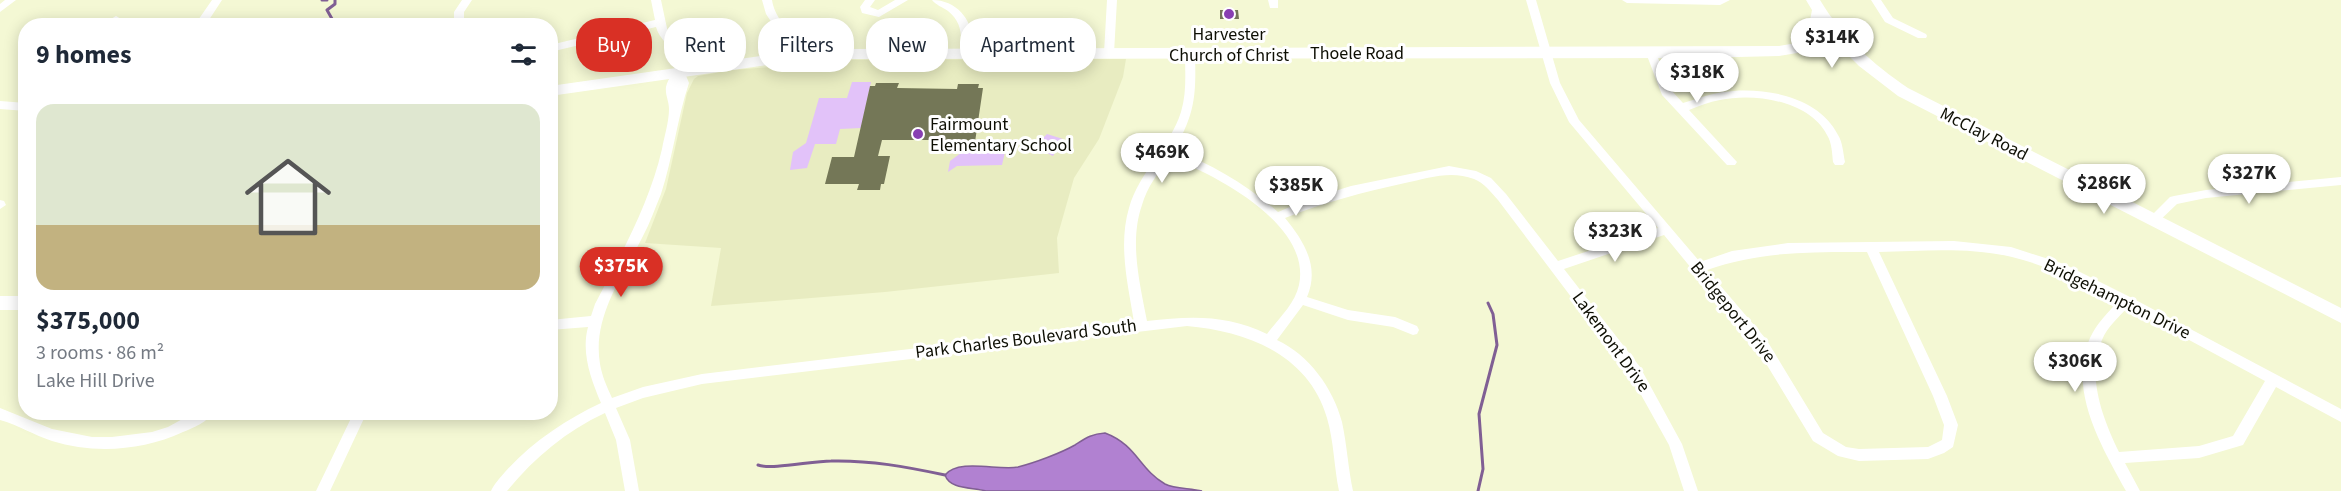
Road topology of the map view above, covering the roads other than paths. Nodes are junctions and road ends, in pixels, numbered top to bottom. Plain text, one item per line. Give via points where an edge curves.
1 (10, 0) edge
2 (217, 0) edge
3 (467, 0) edge
4 (656, 0) edge
5 (767, 0) edge
6 (870, 0) edge
7 (903, 0) edge
8 (937, 0) edge
9 (1112, 0) edge
10 (1531, 0) edge
11 (1627, 0) edge
12 (1725, 0) edge
13 (1876, 0) edge
14 (1816, 5) edge
15 (0, 9) edge
16 (205, 18) edge
17 (459, 18) edge
18 (773, 18) edge
19 (960, 18) edge
20 (661, 22) junction
21 (1922, 36) dead end
22 (1842, 41) junction
23 (558, 47) edge
24 (1807, 47) junction
25 (1190, 52) junction
26 (1096, 53) edge
27 (1109, 53) junction
28 (1547, 53) junction
29 (1651, 53) junction
30 (854, 54) edge
31 (960, 55) edge
32 (758, 61) edge
33 (1865, 64) junction
34 (680, 73) junction
35 (558, 91) edge
36 (0, 105) edge
37 (18, 106) edge
38 (1681, 108) junction
39 (1166, 151) junction
40 (1731, 162) dead end
41 (1839, 162) dead end
42 (2341, 181) edge
43 (1277, 217) junction
44 (2152, 221) junction
45 (1666, 230) junction
46 (1871, 247) junction
47 (1555, 267) junction
48 (1698, 268) junction
49 (1299, 300) junction
50 (2126, 300) junction
51 (0, 303) edge
52 (18, 303) edge
53 (2341, 316) edge
54 (596, 321) junction
55 (558, 324) edge
56 (1141, 325) junction
57 (1413, 330) dead end
58 (1269, 341) junction
59 (2273, 380) junction
60 (608, 404) junction
61 (0, 414) edge
62 (2341, 417) edge
63 (194, 420) edge
64 (357, 420) edge
65 (2115, 458) junction
66 (323, 491) edge
67 (498, 491) edge
68 (632, 491) edge
69 (1346, 491) edge
70 (1691, 491) edge
71 (2133, 491) edge

1 - 15 street
2 - 16 street
3 - 17 street
4 - 20 street
5 - 18 street
6 - 7 street via 864,7 875,15
8 - 19 street
9 - 27 street
10 - 28 street, Bridgeport Drive
11 - 12 street
13 - 21 street via 1889,20
14 - 22 main road, McClay Road
14 - 24 main road via 1814,34
20 - 23 street
20 - 34 street via 667,41 680,57
22 - 24 main road, Thoele Road
22 - 33 main road, McClay Road
24 - 29 main road, Thoele Road
24 - 33 main road
25 - 27 main road, Thoele Road
25 - 28 main road, Thoele Road
25 - 39 street via 1188,111
26 - 27 main road, Thoele Road
28 - 29 main road, Thoele Road
28 - 45 street, Bridgeport Drive via 1560,96 1575,122
29 - 38 street via 1666,92
30 - 31 main road, Thoele Road
32 - 34 main road, Thoele Road
33 - 44 main road, McClay Road via 1920,102
34 - 35 main road, Thoele Road
34 - 54 street via 684,83 655,193
36 - 37 street
38 - 40 street
38 - 41 street via 1737,95 1794,102 1826,124 1833,135
39 - 43 street via 1205,166 1236,184
39 - 56 street via 1141,192 1131,226 1131,260
42 - 44 street via 2174,200
43 - 47 street, Lakemont Drive via 1351,190 1443,171 1467,172 1494,187
43 - 49 street via 1305,258 1306,282
44 - 53 main road, McClay Road
45 - 47 street
45 - 48 street, Bridgeport Drive
46 - 48 street, Bridgehampton Drive via 1768,249
46 - 48 street, Bridgeport Drive via 1951,425 1948,442 1928,453 1859,455 1843,452 1818,437 1761,343
46 - 50 street, Bridgehampton Drive via 1954,246 2011,252 2060,267
47 - 70 street, Lakemont Drive via 1649,394 1675,444
49 - 57 street via 1348,315 1395,322
49 - 58 street
50 - 59 street, Bridgehampton Drive
50 - 65 street via 2096,338 2088,374 2096,414
51 - 52 main road
54 - 55 street
54 - 60 street via 593,362
56 - 58 street, Park Charles Boulevard South via 1203,321 1234,326
56 - 60 street, Park Charles Boulevard South via 702,380 656,388
58 - 69 street, Park Charles Boulevard South via 1307,369 1323,392 1334,417
59 - 62 street, Bridgehampton Drive
59 - 65 street via 2238,441 2199,452
60 - 67 street, Park Charles Boulevard South via 576,421 539,449
60 - 68 street via 623,440
61 - 63 street via 64,438 111,442 162,436
64 - 66 street
65 - 71 street

